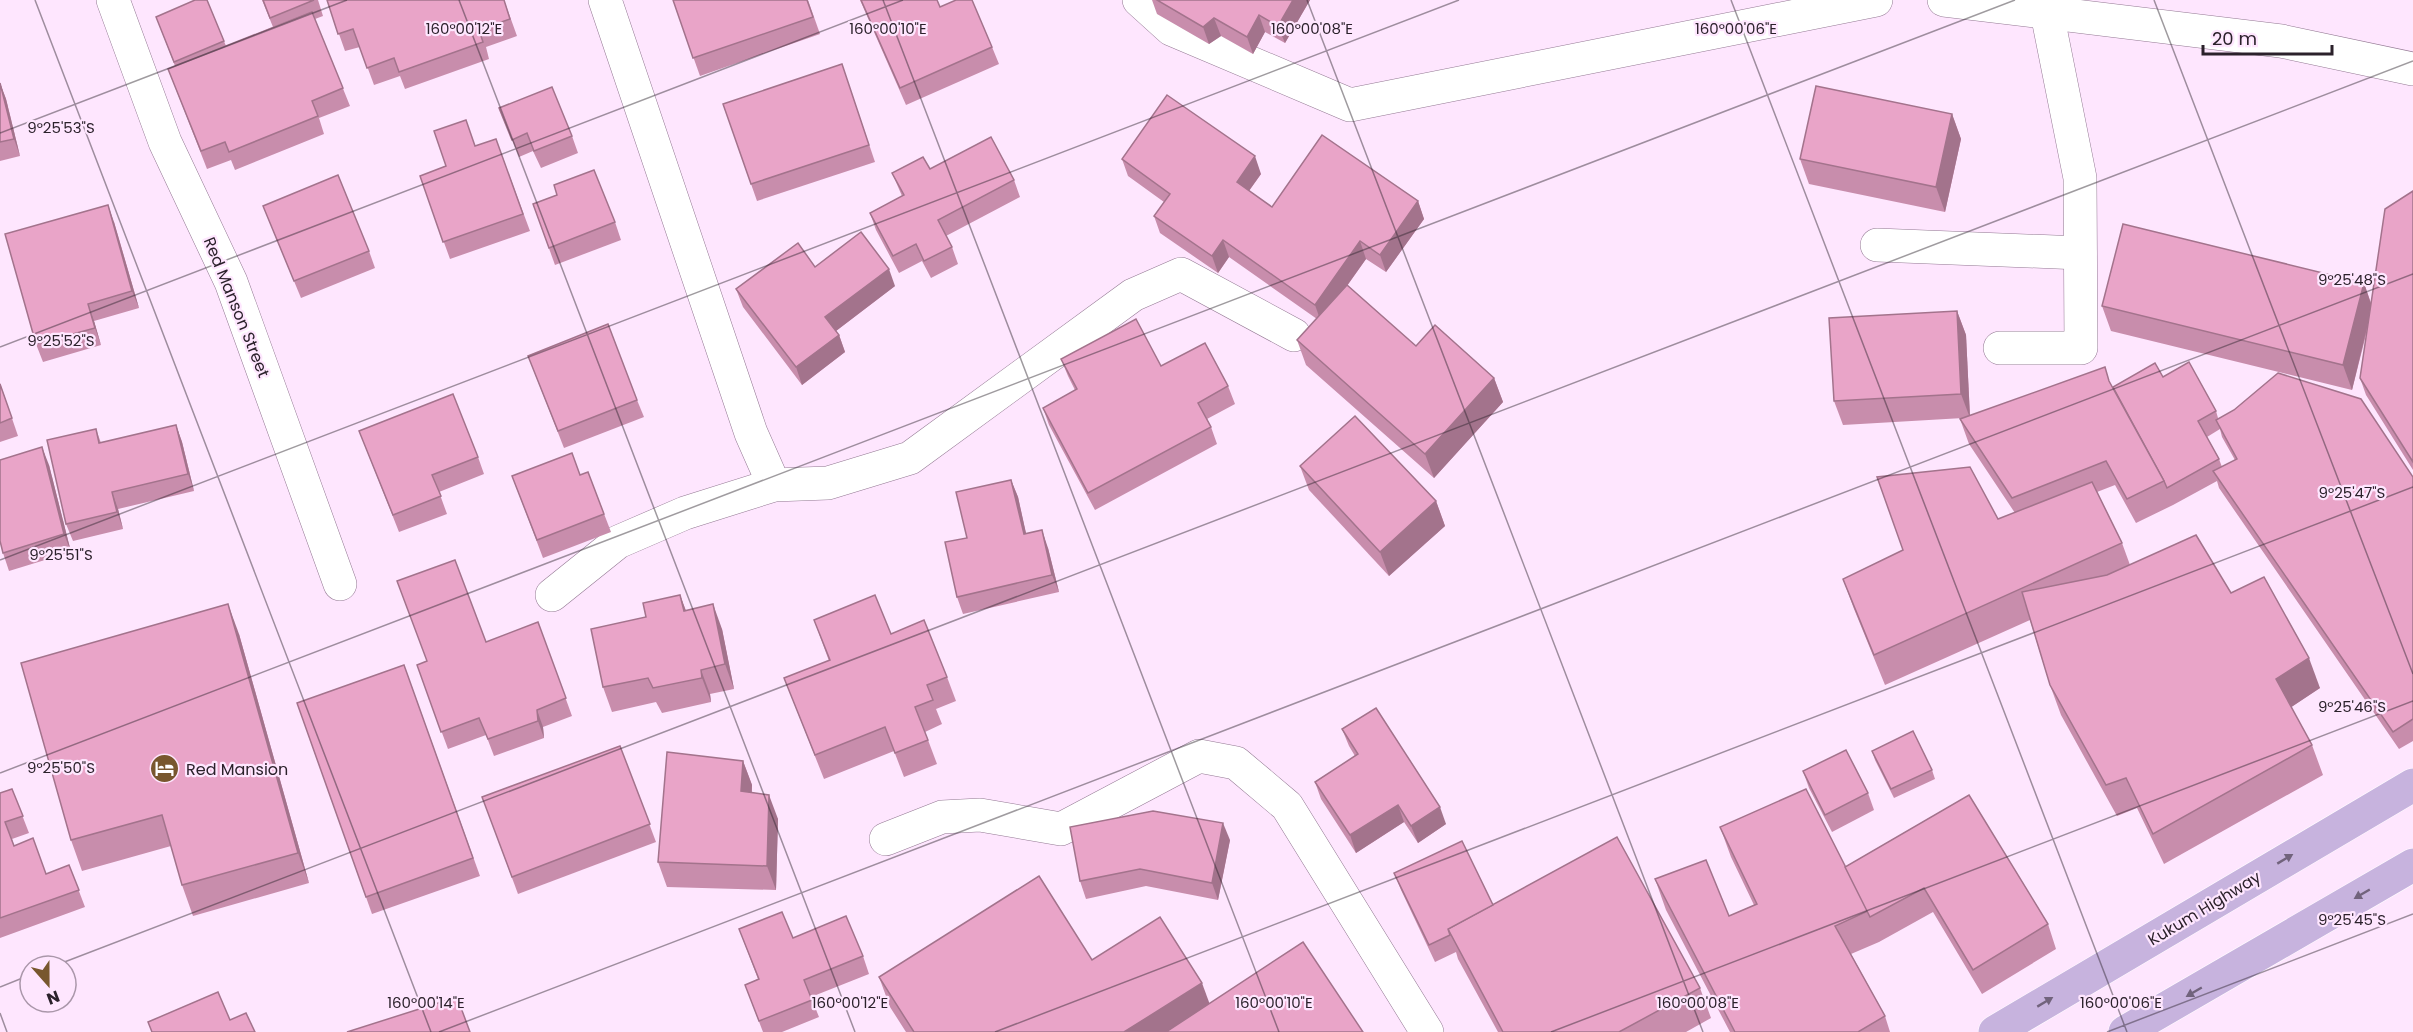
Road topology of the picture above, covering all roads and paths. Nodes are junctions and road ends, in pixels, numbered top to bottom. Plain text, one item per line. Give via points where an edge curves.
1 (113, 0) edge
2 (605, 0) edge
3 (1139, 0) edge
4 (1876, 0) edge
5 (1944, 0) edge
6 (1785, 10) edge
7 (2047, 13) junction
8 (2413, 69) edge
9 (1877, 245) dead end
10 (2080, 253) junction
11 (1294, 335) dead end
12 (2000, 348) dead end
13 (774, 485) junction
14 (340, 584) dead end
15 (552, 595) dead end
16 (2413, 785) edge
17 (886, 838) dead end
18 (2413, 865) edge
19 (1427, 1032) edge
20 (1995, 1032) edge
21 (2125, 1032) edge

1 - 14 street, Red Manson Street via 165,142 231,282
2 - 13 street via 752,433
3 - 6 street via 1171,29 1350,105
4 - 6 street
5 - 7 street
7 - 8 street via 2281,41
7 - 10 street via 2080,178
9 - 10 street
10 - 12 street via 2081,348
11 - 13 street via 1181,274 1133,295 910,458 828,483
13 - 15 street via 685,513 618,542
20 -> 16 main road, Kukum Highway
17 - 19 street via 942,817 980,815 1061,829 1199,756 1236,763 1287,806
18 -> 21 main road

